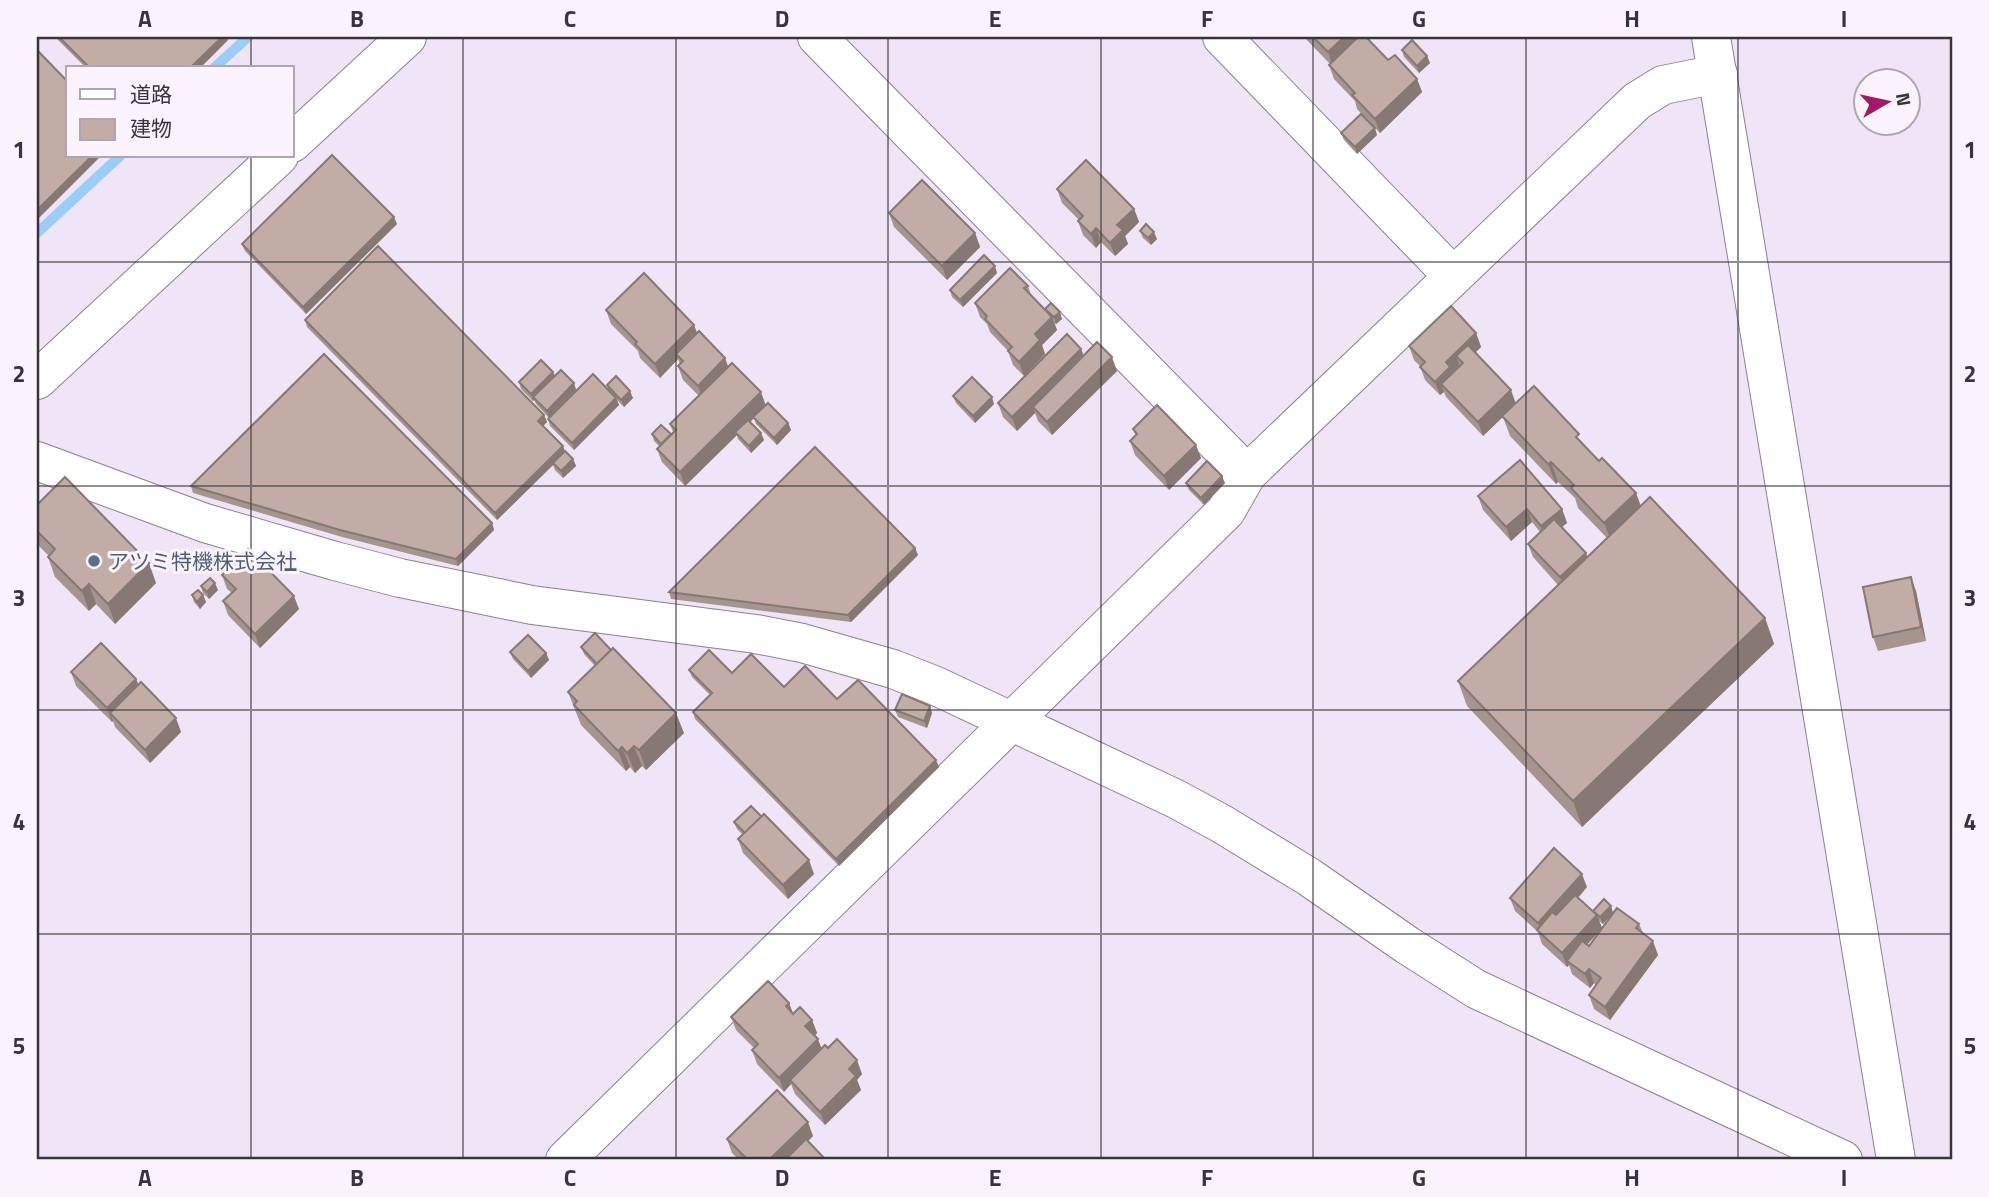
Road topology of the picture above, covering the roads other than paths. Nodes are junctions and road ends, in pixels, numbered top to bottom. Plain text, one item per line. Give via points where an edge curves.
1 (407, 37) edge
2 (817, 37) edge
3 (1222, 37) edge
4 (1711, 37) edge
5 (1718, 74) junction
6 (294, 141) edge
7 (277, 158) edge
8 (1453, 276) junction
9 (37, 380) edge
10 (37, 461) edge
11 (1247, 474) junction
12 (1011, 722) junction
13 (565, 1160) edge
14 (1843, 1160) edge
15 (1896, 1160) edge

1 - 6 street
2 - 11 street
3 - 8 street
4 - 5 street
5 - 8 street via 1663,85 1637,101
5 - 15 street
7 - 9 street
8 - 11 street
10 - 12 street via 205,523 400,578 532,605 756,634 848,655 936,686
11 - 12 street via 1226,511
12 - 13 street
12 - 14 street via 1222,824 1476,989

